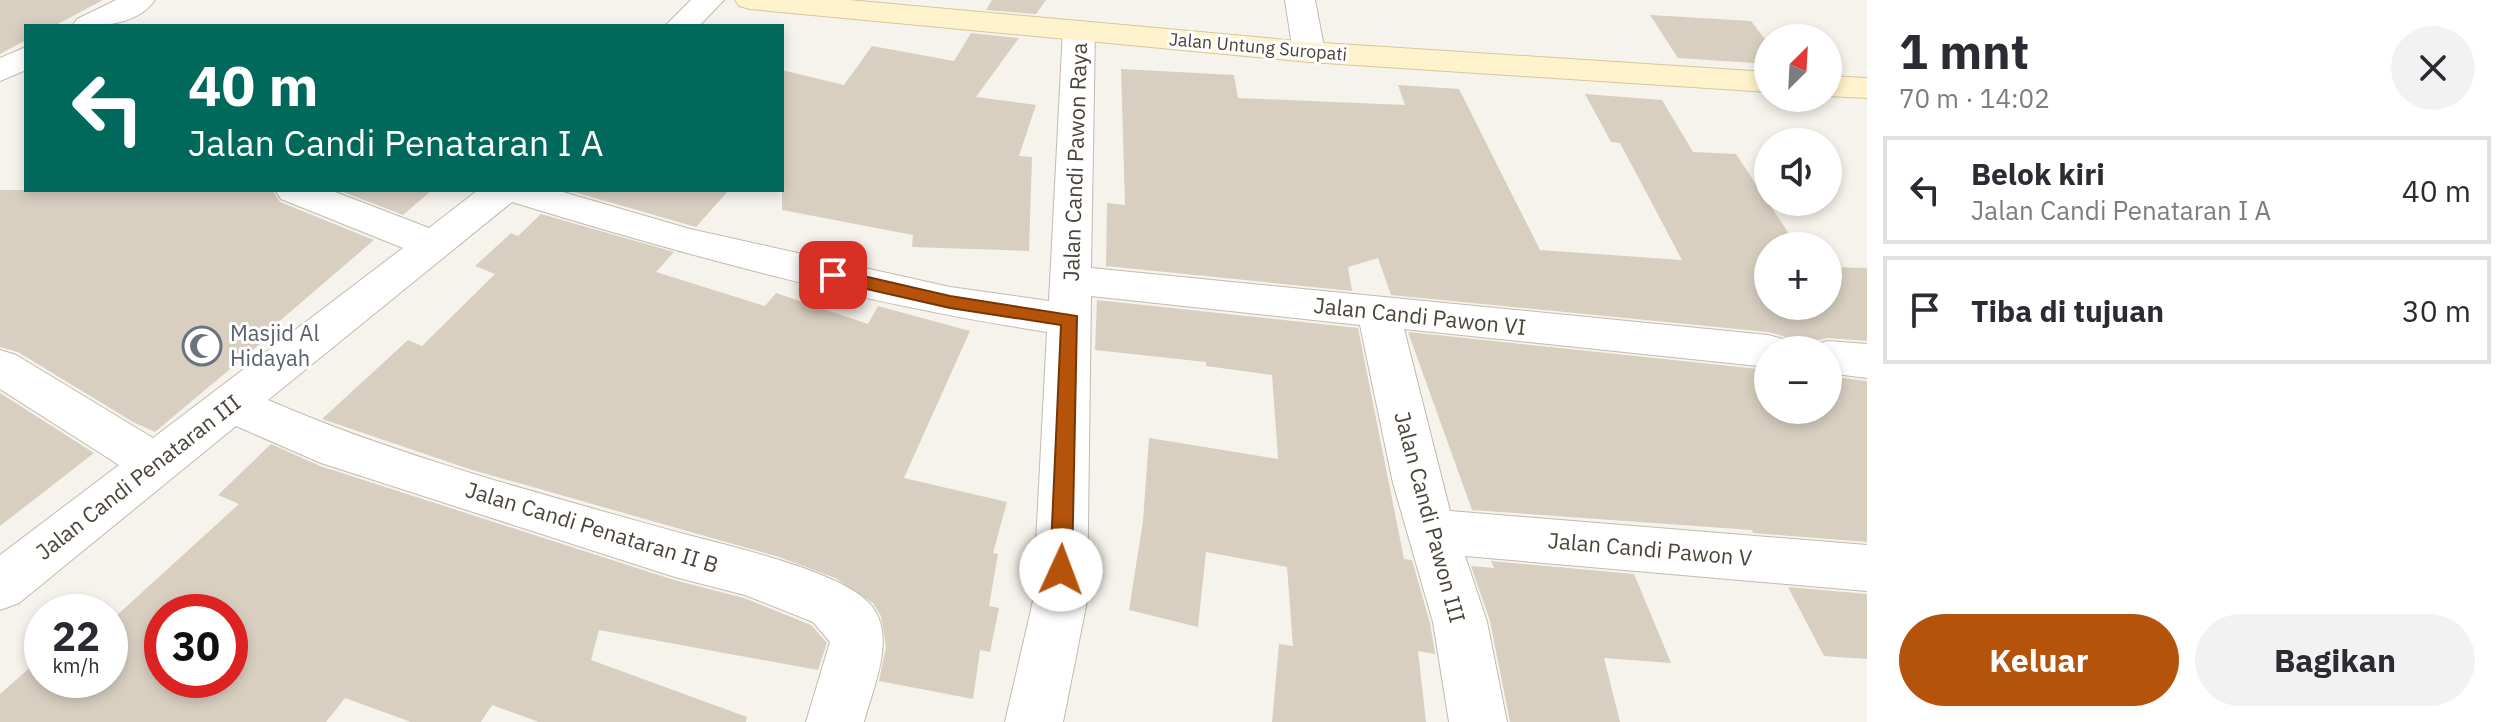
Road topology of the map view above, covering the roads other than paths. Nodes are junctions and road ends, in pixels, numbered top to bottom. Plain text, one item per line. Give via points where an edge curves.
1 (140, 0) edge
2 (709, 0) edge
3 (750, 0) edge
4 (1300, 0) edge
5 (92, 24) edge
6 (683, 24) edge
7 (1079, 30) junction
8 (1309, 52) junction
9 (1754, 81) edge
10 (1842, 87) edge
11 (1867, 88) edge
12 (299, 192) edge
13 (500, 192) edge
14 (521, 192) edge
15 (431, 244) junction
16 (1071, 300) junction
17 (1379, 312) junction
18 (1754, 350) edge
19 (1842, 358) edge
20 (1867, 361) edge
21 (0, 367) edge
22 (231, 404) junction
23 (155, 463) junction
24 (1432, 531) junction
25 (1867, 568) edge
26 (0, 586) edge
27 (835, 722) edge
28 (1034, 722) edge
29 (1478, 722) edge

1 - 5 street
2 - 6 street
3 - 7 main road, Jalan Untung Suropati
4 - 8 street
7 - 8 main road, Jalan Untung Suropati
7 - 16 street, Jalan Candi Pawon Raya
8 - 9 main road, Jalan Untung Suropati
10 - 11 main road
12 - 15 street
13 - 15 street, Jalan Candi Penataran III
14 - 16 street, Jalan Candi Pawon VI via 687,242 950,302
15 - 22 street, Jalan Candi Penataran III
16 - 17 street, Jalan Candi Pawon VI
16 - 28 street, Jalan Candi Pawon Raya via 1060,601
17 - 18 street, Jalan Candi Pawon VI
17 - 24 street, Jalan Candi Pawon III
19 - 20 street
21 - 23 street
22 - 23 street, Jalan Candi Penataran III
22 - 27 street, Jalan Candi Penataran II B via 321,444 749,573 832,605 853,624 857,642
23 - 26 street, Jalan Candi Penataran III
24 - 25 street, Jalan Candi Pawon V
24 - 29 street, Jalan Candi Pawon III via 1460,622

